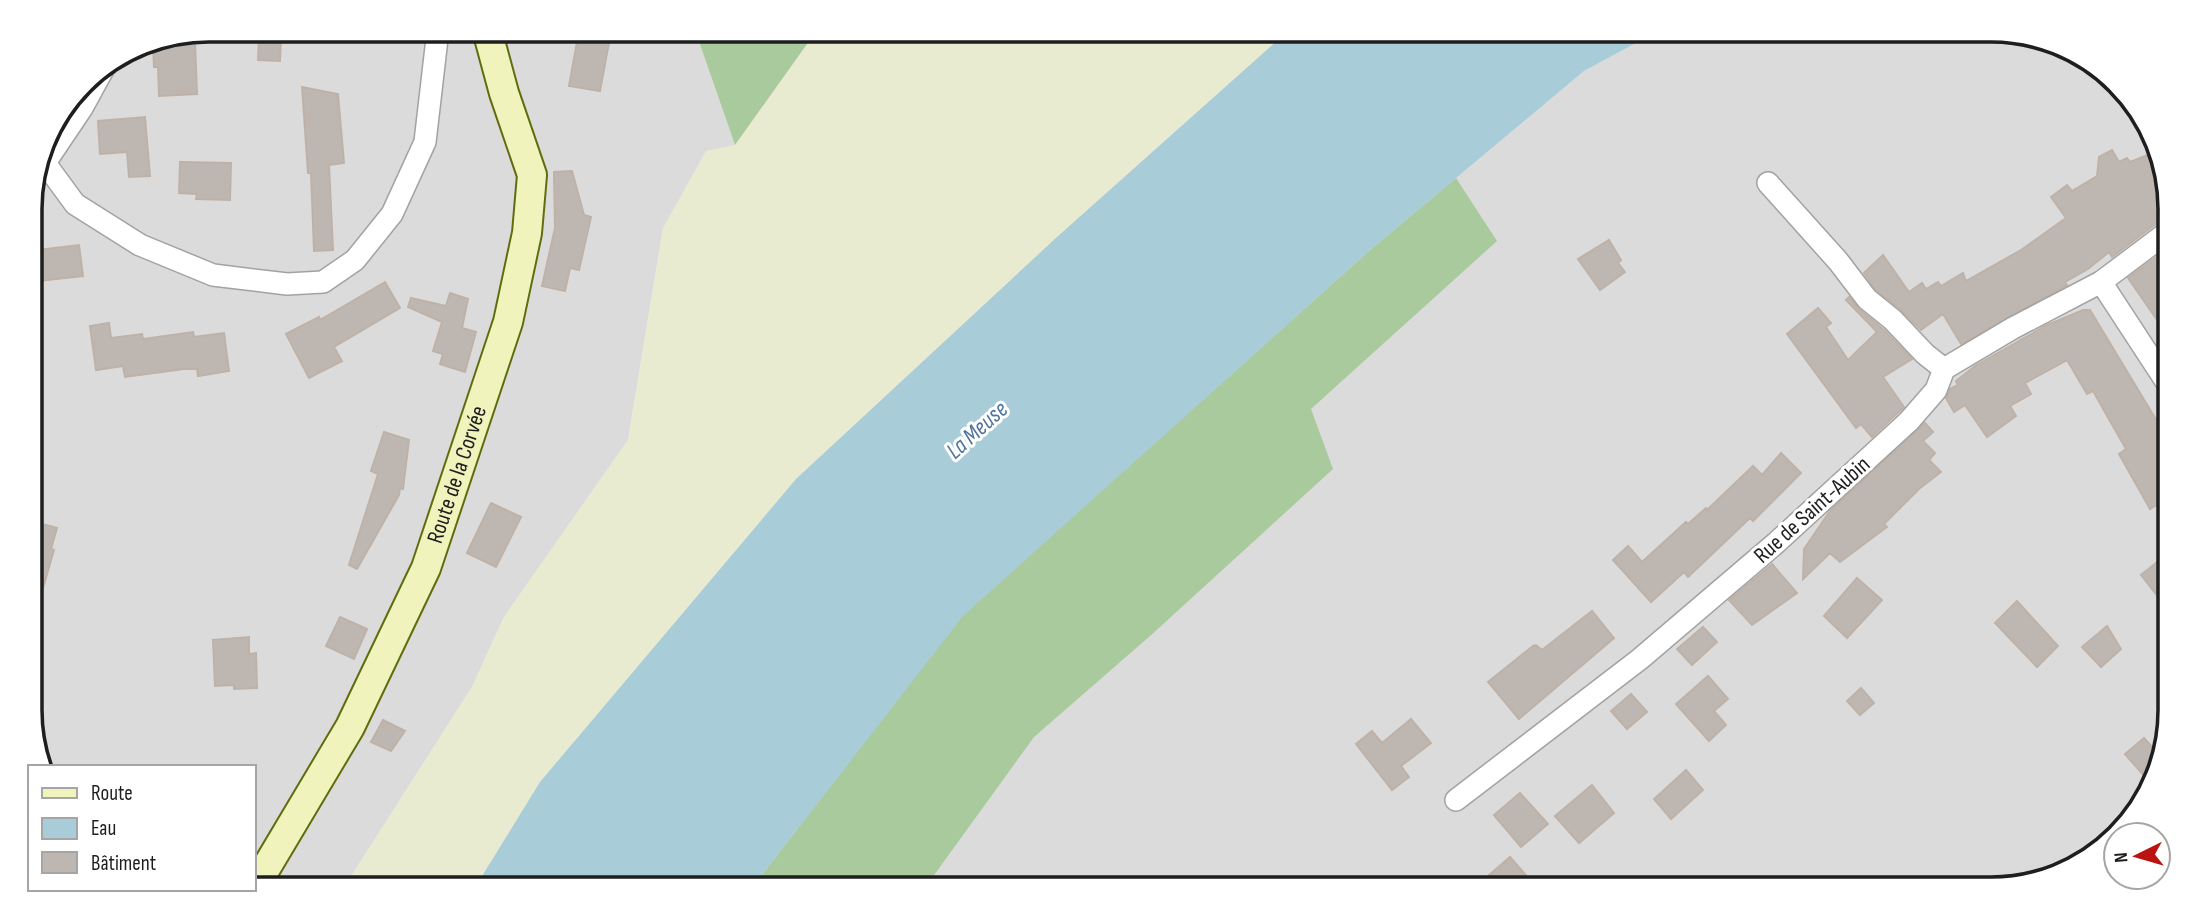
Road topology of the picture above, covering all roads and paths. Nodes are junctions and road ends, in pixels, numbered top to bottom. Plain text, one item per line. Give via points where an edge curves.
1 (437, 42) edge
2 (491, 42) edge
3 (92, 90) edge
4 (54, 146) edge
5 (47, 170) edge
6 (1768, 183) dead end
7 (2158, 239) edge
8 (2101, 282) junction
9 (1944, 369) junction
10 (2158, 369) edge
11 (1456, 800) dead end
12 (261, 877) edge

1 - 5 street via 425,142 392,214 355,260 323,282 287,284 213,275 140,245 75,204
2 - 12 street, Route de la Corvée via 532,175 527,233 509,322 426,568 350,727
3 - 4 street
6 - 9 street via 1867,299
7 - 8 street
8 - 9 street
8 - 10 street
9 - 11 street, Rue de Saint-Aubin via 1936,390 1909,421 1776,543 1640,659

